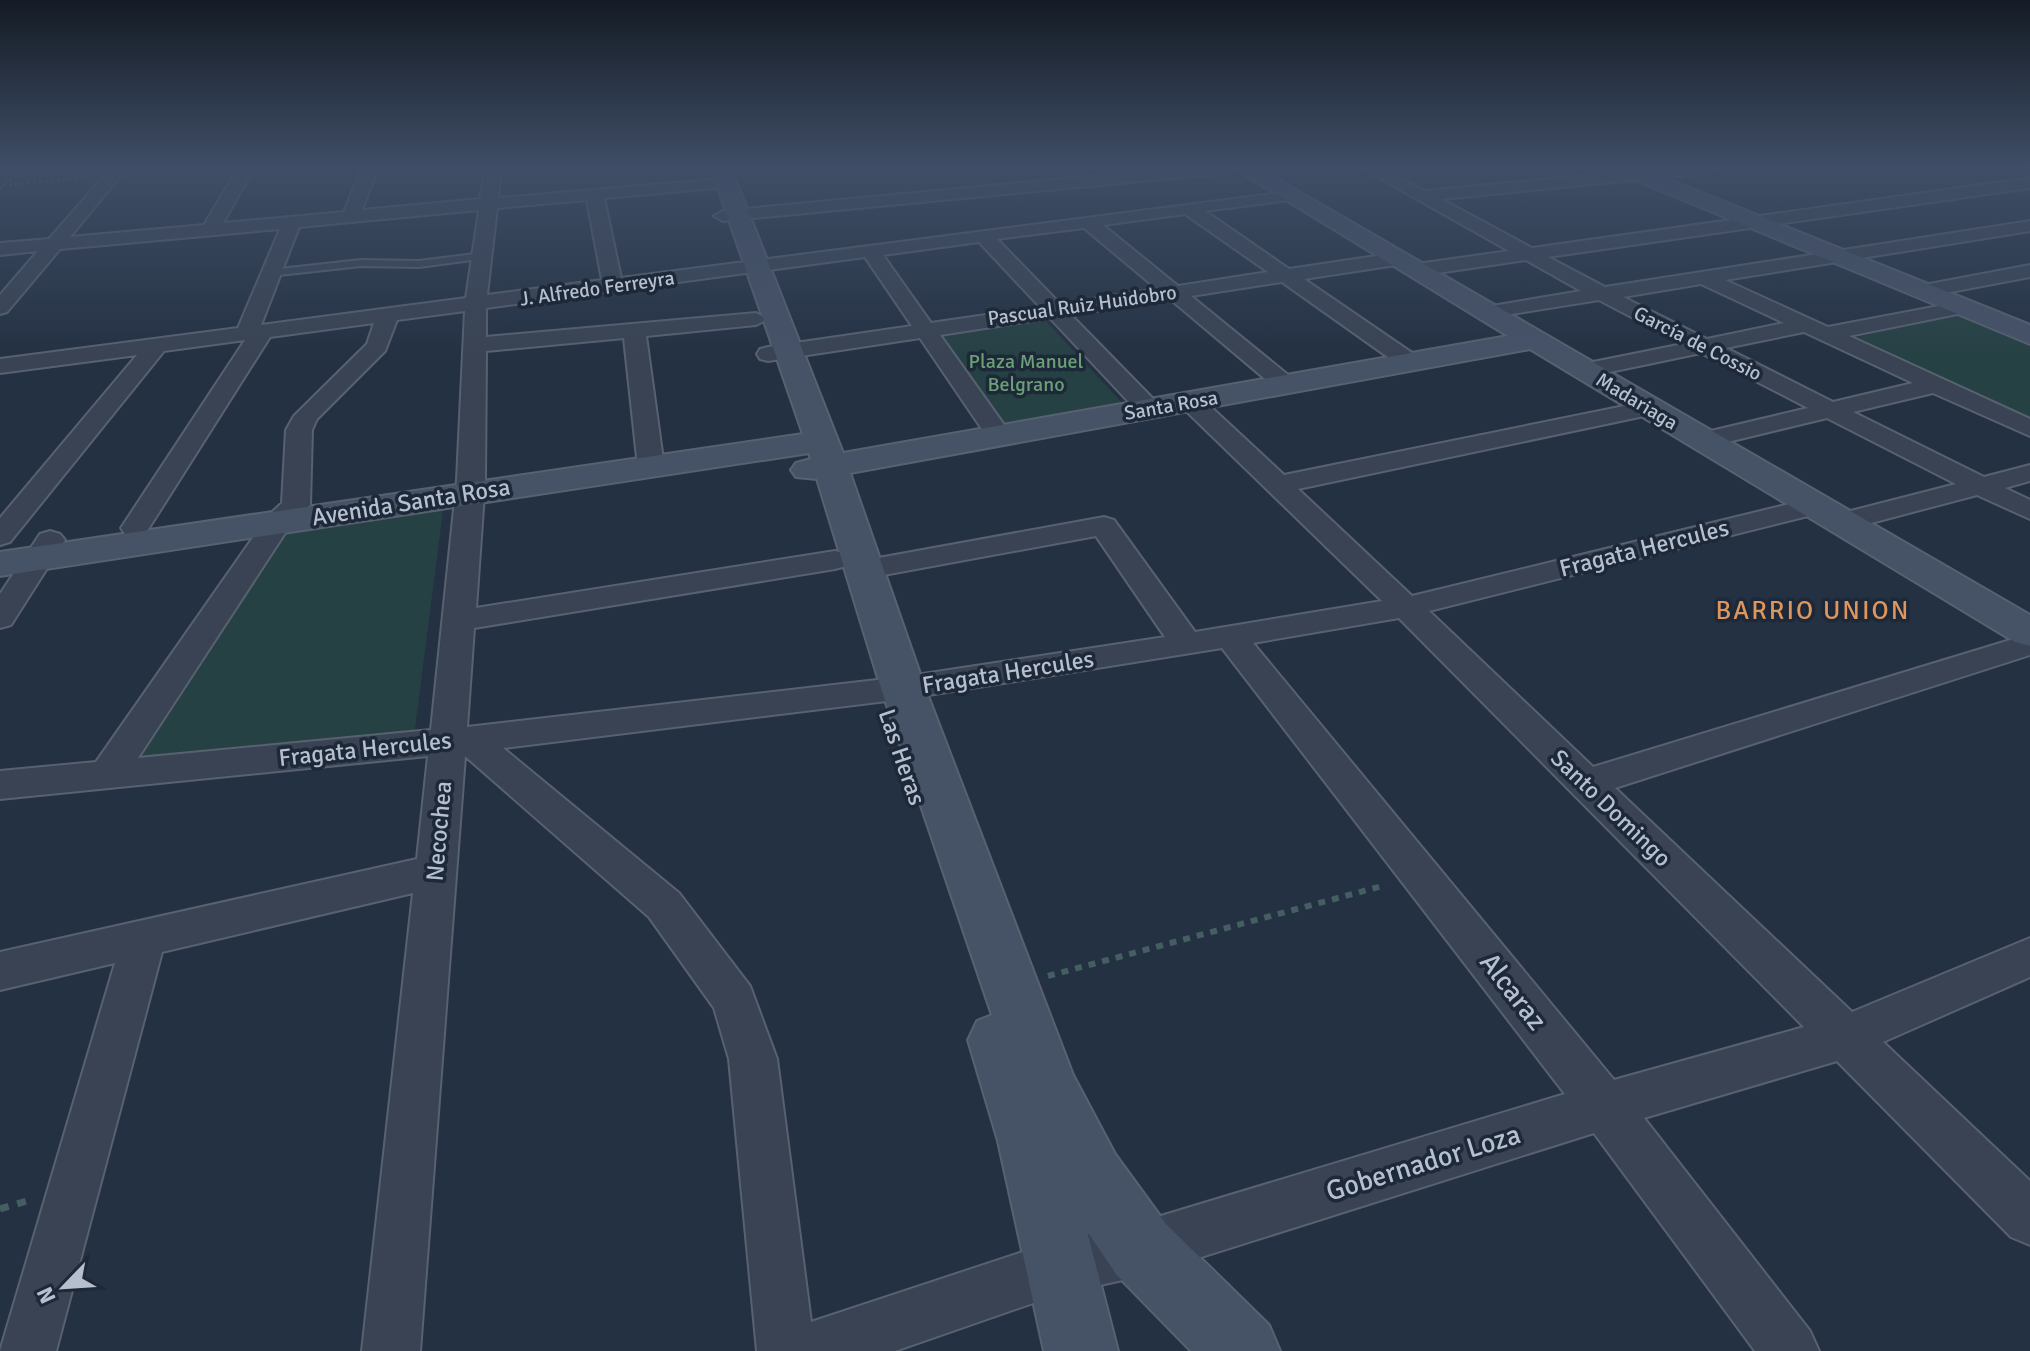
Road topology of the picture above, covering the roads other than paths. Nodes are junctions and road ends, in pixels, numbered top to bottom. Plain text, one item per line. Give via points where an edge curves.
1 (65, 231) edge
2 (181, 231) edge
3 (288, 231) edge
4 (485, 231) edge
5 (606, 231) edge
6 (736, 231) edge
7 (1012, 231) edge
8 (1099, 231) edge
9 (1221, 231) edge
10 (1350, 231) edge
11 (1486, 231) edge
12 (1688, 231) edge
13 (1779, 231) edge
14 (1973, 231) edge
15 (1993, 231) edge
16 (1979, 233) junction
17 (1666, 234) junction
18 (983, 235) junction
19 (54, 244) junction
20 (2017, 246) dead end
21 (0, 249) edge
22 (870, 250) junction
23 (1527, 254) junction
24 (483, 256) junction
25 (1844, 257) junction
26 (1407, 265) junction
27 (749, 267) junction
28 (2030, 271) edge
29 (1748, 272) junction
30 (270, 273) junction
31 (1285, 275) junction
32 (1706, 279) junction
33 (613, 286) junction
34 (1174, 291) junction
35 (1924, 291) junction
36 (1602, 294) junction
37 (476, 304) junction
38 (1965, 307) junction
39 (0, 308) edge
40 (1055, 309) junction
41 (1487, 312) junction
42 (388, 315) junction
43 (756, 319) junction
44 (925, 328) junction
45 (1817, 330) junction
46 (634, 331) junction
47 (2027, 332) edge
48 (254, 333) junction
49 (1534, 340) junction
50 (475, 345) junction
51 (156, 346) junction
52 (1705, 347) junction
53 (778, 352) junction
54 (1410, 362) junction
55 (0, 366) edge
56 (1586, 370) junction
57 (1285, 384) junction
58 (1935, 385) junction
59 (1190, 401) junction
60 (1649, 408) junction
61 (1149, 409) junction
62 (1827, 410) junction
63 (2030, 428) edge
64 (999, 436) junction
65 (1703, 440) junction
66 (812, 447) junction
67 (650, 461) junction
68 (2030, 473) edge
69 (1276, 485) junction
70 (470, 486) junction
71 (1979, 486) junction
72 (2030, 511) edge
73 (287, 513) junction
74 (1828, 514) junction
75 (135, 528) junction
76 (0, 536) edge
77 (0, 547) edge
78 (44, 549) junction
79 (0, 564) edge
80 (848, 565) junction
81 (1406, 607) junction
82 (0, 618) edge
83 (459, 621) junction
84 (2030, 633) edge
85 (1209, 640) junction
86 (2030, 644) edge
87 (891, 689) junction
88 (458, 739) junction
89 (108, 774) junction
90 (1586, 783) junction
91 (0, 785) edge
92 (436, 871) junction
93 (144, 938) junction
94 (2030, 957) edge
95 (0, 971) edge
96 (1845, 1037) junction
97 (1604, 1106) junction
98 (2030, 1218) edge
99 (1141, 1249) junction
100 (1059, 1267) junction
101 (27, 1351) edge
102 (391, 1351) edge
103 (786, 1351) edge
104 (811, 1351) edge
105 (1081, 1351) edge
106 (1243, 1351) edge
107 (1790, 1351) edge

1 - 19 street
2 - 19 street
3 - 30 street
4 - 24 street, Necochea
5 - 33 street
6 - 27 main road, Las Heras
7 - 18 street, J. Alfredo Ferreyra
8 - 34 street
9 - 31 street
10 - 26 main road, Madariaga
11 - 23 street, García de Cossio
12 - 17 street, Pascual Ruiz Huidobro
13 - 25 main road
14 - 16 street
15 - 16 street
16 - 20 street
16 - 25 street
17 - 23 street, Pascual Ruiz Huidobro
17 - 29 street
18 - 22 street, J. Alfredo Ferreyra
18 - 40 street
19 - 21 street
19 - 39 street
22 - 27 street, J. Alfredo Ferreyra
22 - 44 street
23 - 26 street, Pascual Ruiz Huidobro
23 - 36 street, García de Cossio
24 - 30 lane
24 - 37 street, Necochea
25 - 29 street
25 - 35 main road
26 - 31 street, Pascual Ruiz Huidobro
26 - 41 main road, Madariaga
27 - 33 street, J. Alfredo Ferreyra
27 - 43 main road, Las Heras
27 - 53 main road, Las Heras
28 - 35 street
29 - 32 street
30 - 48 street
31 - 34 street, Pascual Ruiz Huidobro
31 - 54 street
32 - 36 street
32 - 45 street
33 - 37 street, J. Alfredo Ferreyra
34 - 40 street, Pascual Ruiz Huidobro
34 - 57 street
35 - 38 main road
36 - 41 street
36 - 52 street, García de Cossio
37 - 42 street, J. Alfredo Ferreyra
37 - 50 street, Necochea
38 - 45 street
38 - 47 main road
40 - 44 street, Pascual Ruiz Huidobro
40 - 61 street
41 - 49 main road, Madariaga
42 - 48 street, J. Alfredo Ferreyra
42 - 73 street via 377,346 306,416 299,430
43 - 46 street
43 - 53 main road, Las Heras
44 - 53 street, Pascual Ruiz Huidobro
44 - 64 street
45 - 52 street
45 - 58 street
46 - 50 street
46 - 67 street
48 - 51 street, J. Alfredo Ferreyra
48 - 75 street
49 - 54 main road, Santa Rosa
49 - 56 main road, Madariaga
50 - 70 street, Necochea
51 - 55 street, J. Alfredo Ferreyra
51 - 76 street
52 - 56 street
52 - 62 street, García de Cossio
53 - 66 main road, Las Heras
54 - 57 main road, Santa Rosa
56 - 60 main road, Madariaga
57 - 59 main road, Santa Rosa
58 - 62 street
58 - 63 street
59 - 61 main road, Santa Rosa
59 - 69 street, Santo Domingo
60 - 65 main road, Madariaga
60 - 69 street
61 - 64 main road, Santa Rosa
62 - 65 street
62 - 71 street, García de Cossio
64 - 66 main road, Santa Rosa
65 - 74 main road, Madariaga
66 - 67 main road, Avenida Santa Rosa
66 - 80 main road, Las Heras
67 - 70 main road, Avenida Santa Rosa
68 - 71 street, Fragata Hercules
69 - 81 street, Santo Domingo
70 - 73 main road, Avenida Santa Rosa
70 - 83 street, Necochea
71 - 72 street, García de Cossio
71 - 74 street, Fragata Hercules
73 - 75 main road, Avenida Santa Rosa
73 - 78 main road, Avenida Santa Rosa
73 - 89 street
74 - 81 street, Fragata Hercules
74 - 84 main road, Madariaga
75 - 78 main road, Avenida Santa Rosa
77 - 78 main road, Avenida Santa Rosa
78 - 79 main road, Avenida Santa Rosa
78 - 82 street
80 - 83 street
80 - 85 street, Alcaraz via 1104,526
80 - 87 main road, Las Heras
81 - 85 street, Fragata Hercules
81 - 90 street, Santo Domingo
83 - 88 street, Necochea
85 - 87 street, Fragata Hercules
85 - 97 street, Alcaraz via 1423,875
86 - 90 street
87 - 88 street, Fragata Hercules
87 - 99 main road, Las Heras via 1012,986 1045,1085 1091,1178
87 - 100 main road, Las Heras via 1031,1141
88 - 89 street, Fragata Hercules
88 - 92 street, Necochea
88 - 103 street via 664,905 734,1000 753,1059
89 - 91 street, Fragata Hercules
90 - 96 street, Santo Domingo
92 - 93 street
92 - 102 street, Necochea
93 - 95 street
93 - 101 street
94 - 96 street, Gobernador Loza
96 - 97 street, Gobernador Loza
96 - 98 street, Santo Domingo
97 - 99 street, Gobernador Loza
97 - 107 street, Alcaraz
99 - 100 street, Gobernador Loza
99 - 106 main road, Las Heras
100 - 104 street, Gobernador Loza
100 - 105 main road, Las Heras

